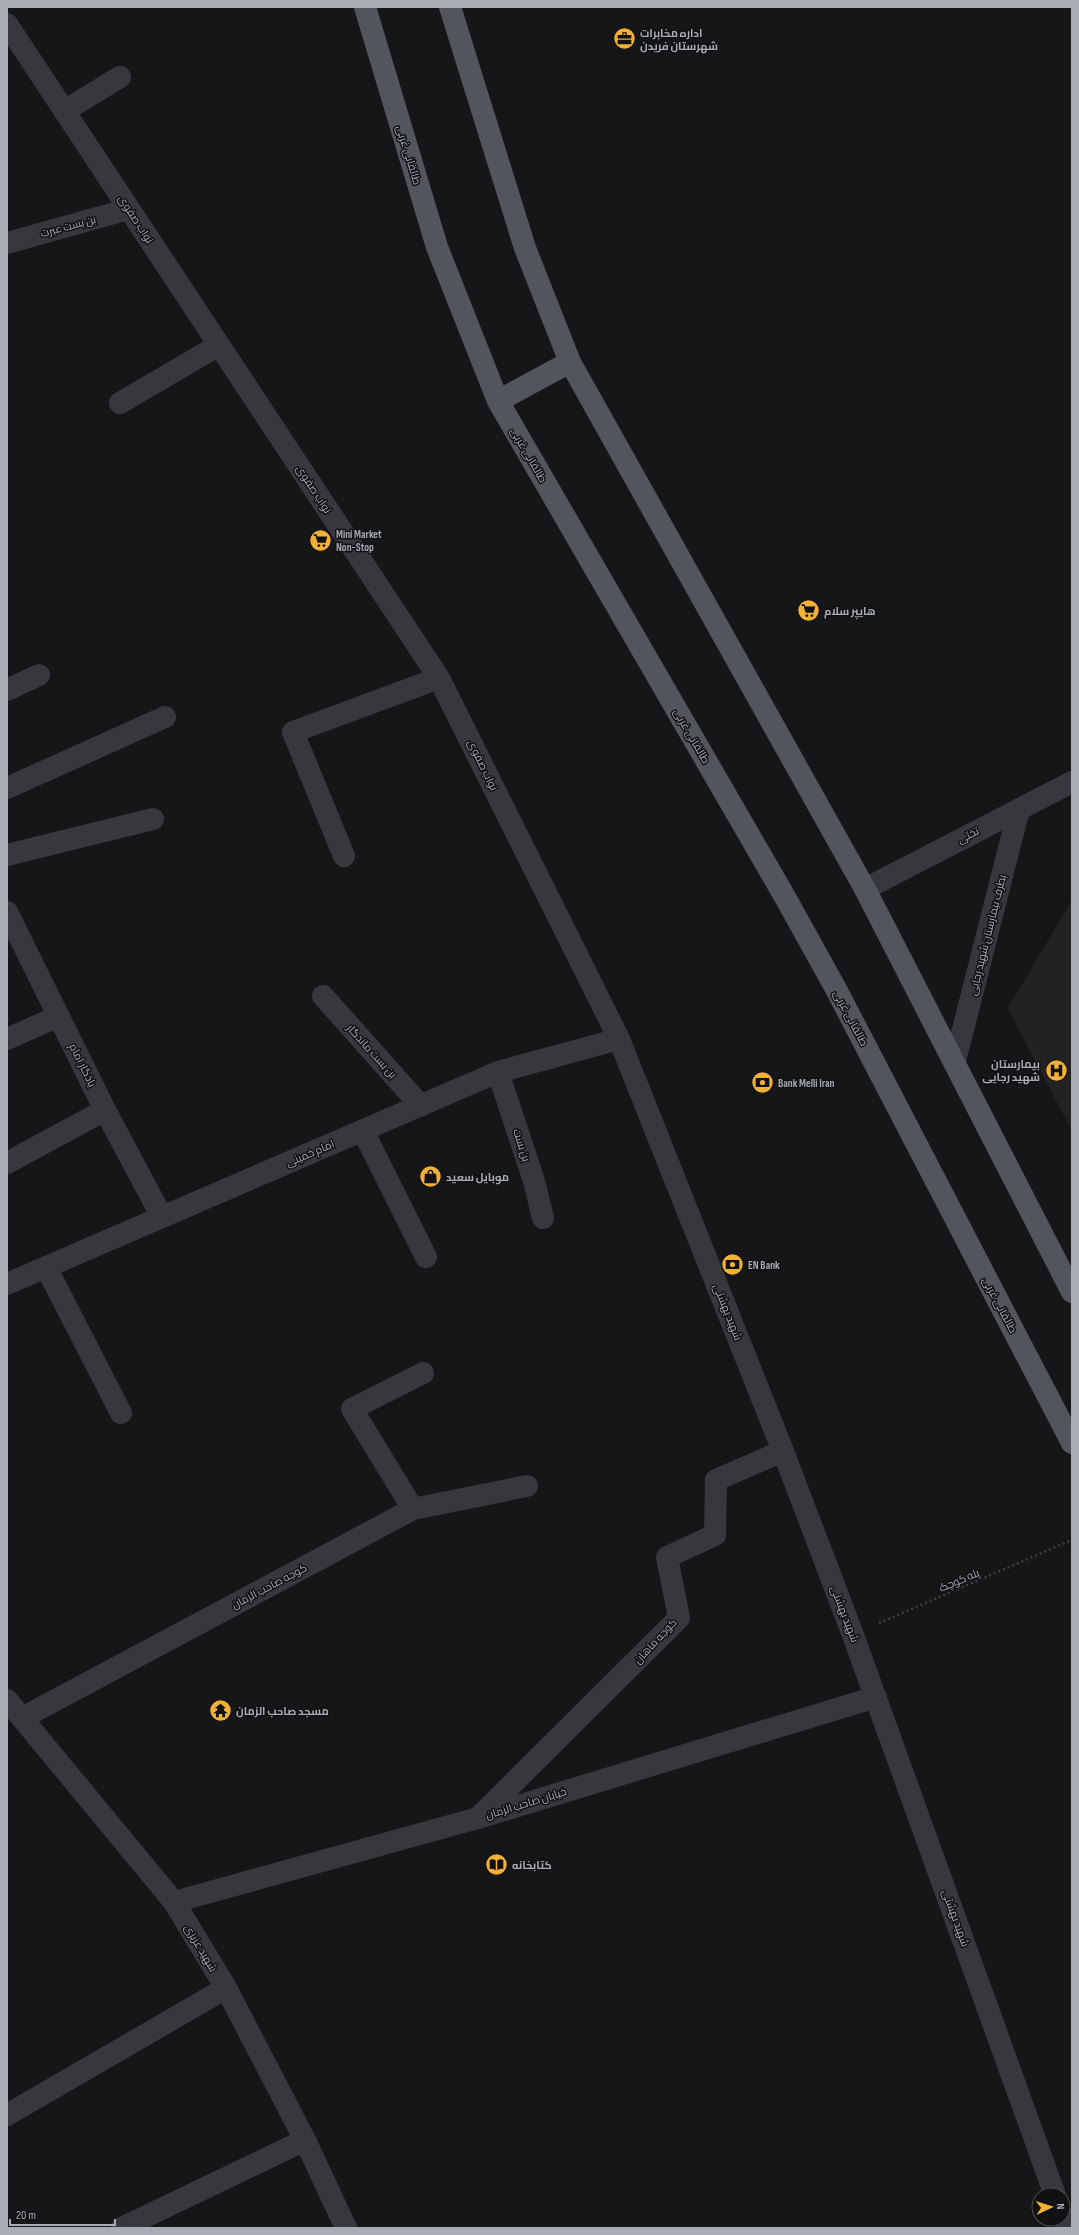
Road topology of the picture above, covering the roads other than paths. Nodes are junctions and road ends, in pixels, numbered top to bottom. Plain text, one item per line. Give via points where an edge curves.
1 (365, 7) edge
2 (450, 7) edge
3 (7, 24) edge
4 (120, 77) dead end
5 (64, 111) junction
6 (129, 209) junction
7 (7, 243) edge
8 (219, 345) junction
9 (570, 362) junction
10 (498, 401) junction
11 (120, 403) dead end
12 (39, 676) dead end
13 (439, 678) junction
14 (7, 690) edge
15 (165, 717) dead end
16 (1072, 782) edge
17 (7, 788) edge
18 (1019, 809) junction
19 (153, 819) dead end
20 (7, 855) edge
21 (344, 856) dead end
22 (865, 889) junction
23 (7, 912) edge
24 (323, 996) dead end
25 (59, 1016) junction
26 (7, 1039) edge
27 (619, 1039) junction
28 (955, 1061) junction
29 (498, 1072) junction
30 (421, 1106) junction
31 (105, 1110) junction
32 (363, 1131) junction
33 (7, 1163) edge
34 (162, 1217) junction
35 (543, 1218) dead end
36 (426, 1256) dead end
37 (46, 1268) junction
38 (7, 1284) edge
39 (1072, 1292) edge
40 (423, 1373) dead end
41 (121, 1414) dead end
42 (1072, 1443) edge
43 (783, 1451) junction
44 (527, 1486) dead end
45 (413, 1509) junction
46 (876, 1697) junction
47 (7, 1700) edge
48 (22, 1718) junction
49 (478, 1818) junction
50 (174, 1902) junction
51 (226, 1988) junction
52 (7, 2115) edge
53 (305, 2140) junction
54 (1052, 2187) edge
55 (122, 2228) edge
56 (346, 2228) edge

1 - 10 main road, طالقانی غربی via 437,247
2 - 9 main road via 525,248
3 - 5 street, نواب صفوی
4 - 5 street
5 - 6 street, نواب صفوی
6 - 7 street, بن بست عبرت
6 - 8 street, نواب صفوی
8 - 11 street
8 - 13 street, نواب صفوی
9 - 10 main road
9 - 22 main road
10 - 42 main road, طالقانی غربی via 821,963
12 - 14 street
13 - 21 street via 293,732
13 - 27 street, نواب صفوی
15 - 17 street
16 - 18 street, تختی
18 - 22 street, تختی
18 - 28 street, بطرف بیمارستان شهید رجایی
19 - 20 street
22 - 28 main road
23 - 25 street, یاذگار امام
24 - 30 street, بن بست ماندگار
25 - 26 street
25 - 31 street, یاذگار امام
27 - 29 street, امام خمینی
27 - 43 street, شهید بهشتی
28 - 39 main road
29 - 30 street, امام خمینی
29 - 35 street, بن بست via 534,1181
30 - 32 street, امام خمینی
31 - 33 street
31 - 34 street, یاذگار امام
32 - 34 street, امام خمینی
32 - 36 street
34 - 37 street, امام خمینی
37 - 38 street, امام خمینی
37 - 41 street
40 - 45 street via 352,1409
43 - 46 street, شهید بهشتی
43 - 49 street, کوجه ماهان via 716,1480 715,1534 667,1558 679,1618
44 - 45 street, کوجه صاحب الزمان
45 - 48 street, کوجه صاحب الزمان
46 - 49 street, خیابان صاحب الزمان
46 - 54 street, شهید بهشتی
47 - 48 street, شهید عزیزی
48 - 50 street, شهید عزیزی
49 - 50 street, خیابان صاحب الزمان
50 - 51 street, شهید عزیزی
51 - 52 street
51 - 53 street, شهید عزیزی
53 - 55 street
53 - 56 street, شهید عزیزی

